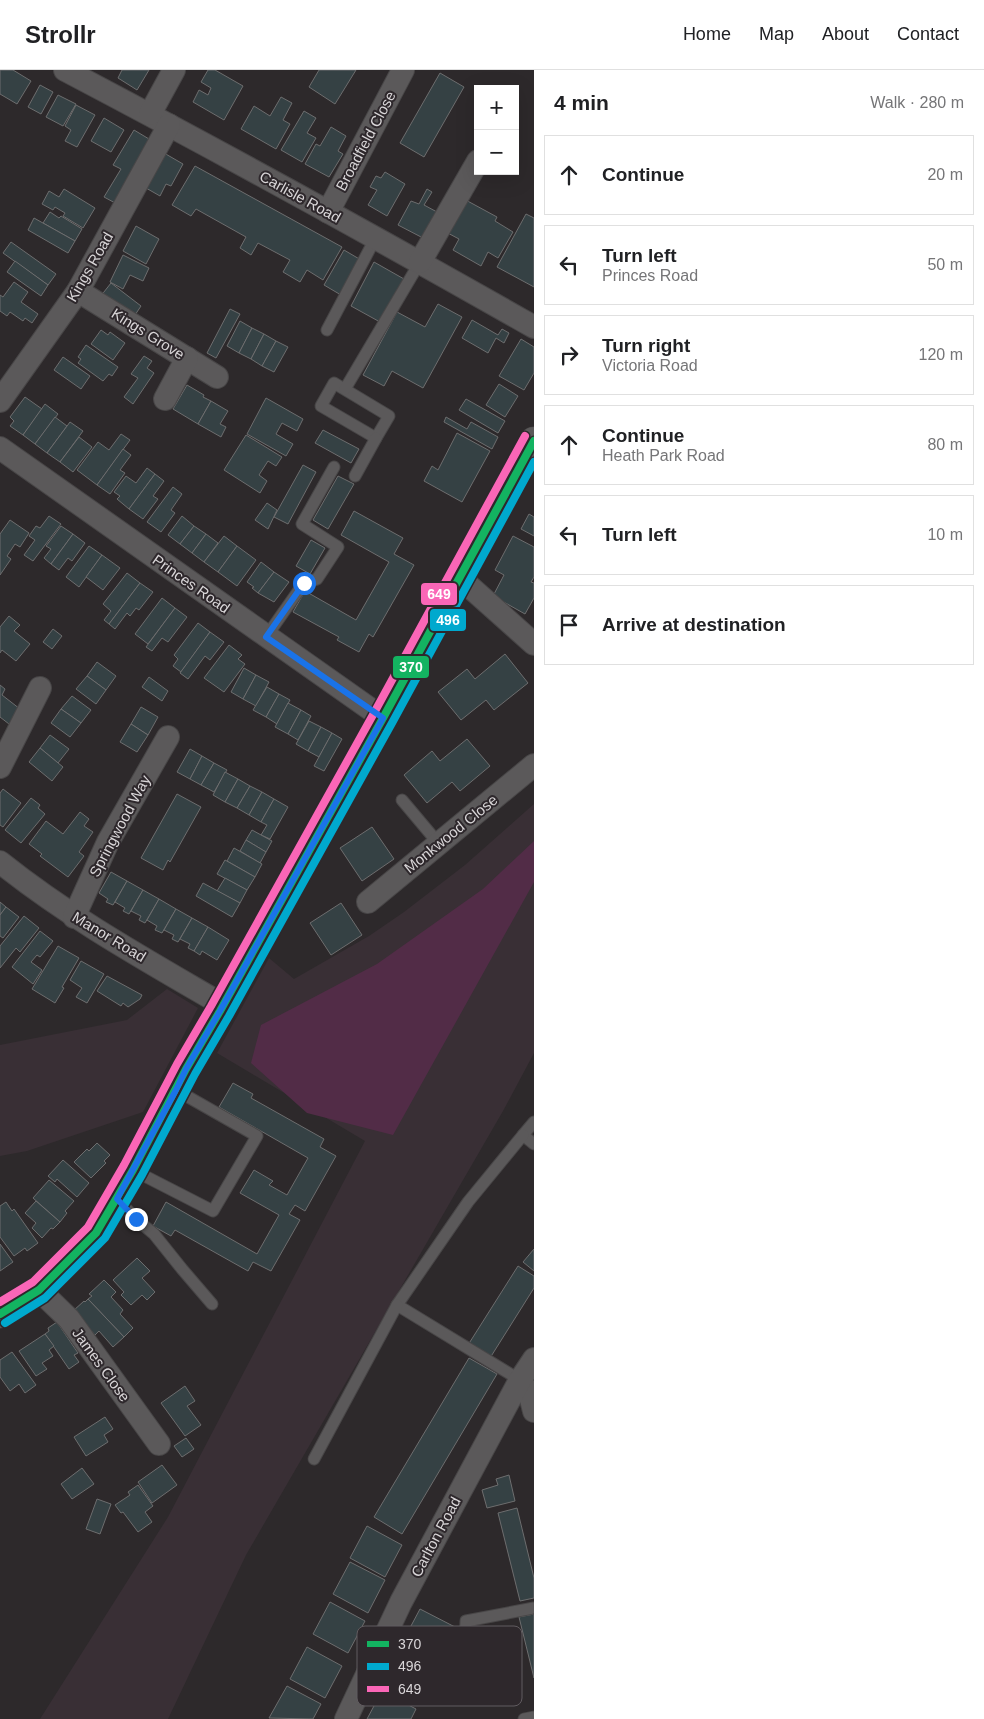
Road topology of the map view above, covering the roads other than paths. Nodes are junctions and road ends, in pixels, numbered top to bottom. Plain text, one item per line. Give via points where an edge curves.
1 (65, 70) edge
2 (174, 70) edge
3 (403, 70) edge
4 (150, 114) junction
5 (169, 125) junction
6 (474, 168) edge
7 (328, 212) junction
8 (376, 239) junction
9 (420, 262) junction
10 (78, 290) junction
11 (534, 327) edge
12 (327, 330) dead end
13 (187, 358) junction
14 (217, 378) dead end
15 (344, 390) junction
16 (165, 398) dead end
17 (0, 401) edge
18 (376, 438) junction
19 (0, 448) edge
20 (531, 455) edge
21 (334, 467) dead end
22 (355, 476) dead end
23 (460, 578) junction
24 (266, 637) junction
25 (534, 644) edge
26 (40, 688) dead end
27 (383, 718) junction
28 (168, 737) dead end
29 (534, 765) edge
30 (0, 767) edge
31 (402, 800) dead end
32 (439, 844) junction
33 (0, 862) edge
34 (368, 902) dead end
35 (74, 917) junction
36 (222, 1008) junction
37 (181, 1080) junction
38 (534, 1122) edge
39 (524, 1135) junction
40 (534, 1144) edge
41 (133, 1170) junction
42 (117, 1199) junction
43 (39, 1290) junction
44 (212, 1304) dead end
45 (397, 1305) junction
46 (0, 1314) edge
47 (534, 1359) edge
48 (520, 1380) junction
49 (534, 1411) edge
50 (159, 1444) dead end
51 (314, 1459) dead end
52 (534, 1608) edge
53 (390, 1626) edge
54 (466, 1626) edge
55 (357, 1696) edge
56 (534, 1717) edge
57 (346, 1719) edge
58 (524, 1719) edge

1 - 4 street, Carlisle Road
2 - 4 street
3 - 7 street, Broadfield Close
4 - 5 street, Carlisle Road
5 - 7 street, Carlisle Road
5 - 10 street, Kings Road
6 - 9 street
7 - 8 street, Carlisle Road
8 - 9 street, Carlisle Road
8 - 12 lane
9 - 11 street, Carlisle Road
9 - 15 lane
10 - 13 street, Kings Grove
10 - 17 street, Kings Road
13 - 14 street, Kings Grove
13 - 16 street
15 - 18 lane via 389,416
15 - 18 lane via 334,383 320,406
18 - 22 lane
19 - 24 street, Princes Road
20 - 23 street
21 - 24 lane via 302,524 338,547 317,579 304,583
23 - 25 street
23 - 27 street
24 - 27 street, Princes Road
26 - 30 street
27 - 36 street
28 - 35 street, Springwood Way via 108,842
29 - 32 street, Monkwood Close
31 - 32 lane
32 - 34 street, Monkwood Close
33 - 35 street, Manor Road
35 - 36 street, Manor Road
36 - 37 street
37 - 41 street
37 - 41 lane via 257,1136 213,1211
38 - 39 lane
39 - 40 lane
39 - 45 lane via 468,1202
41 - 42 street
42 - 43 street via 96,1233
42 - 44 lane via 154,1234
43 - 46 street
43 - 50 street, James Close via 68,1319
45 - 48 lane
45 - 51 lane
47 - 48 street, Carlton Road
48 - 49 street via 530,1395
48 - 53 street, Carlton Road
52 - 54 lane via 466,1621
55 - 57 street, Carlton Road
56 - 58 lane

